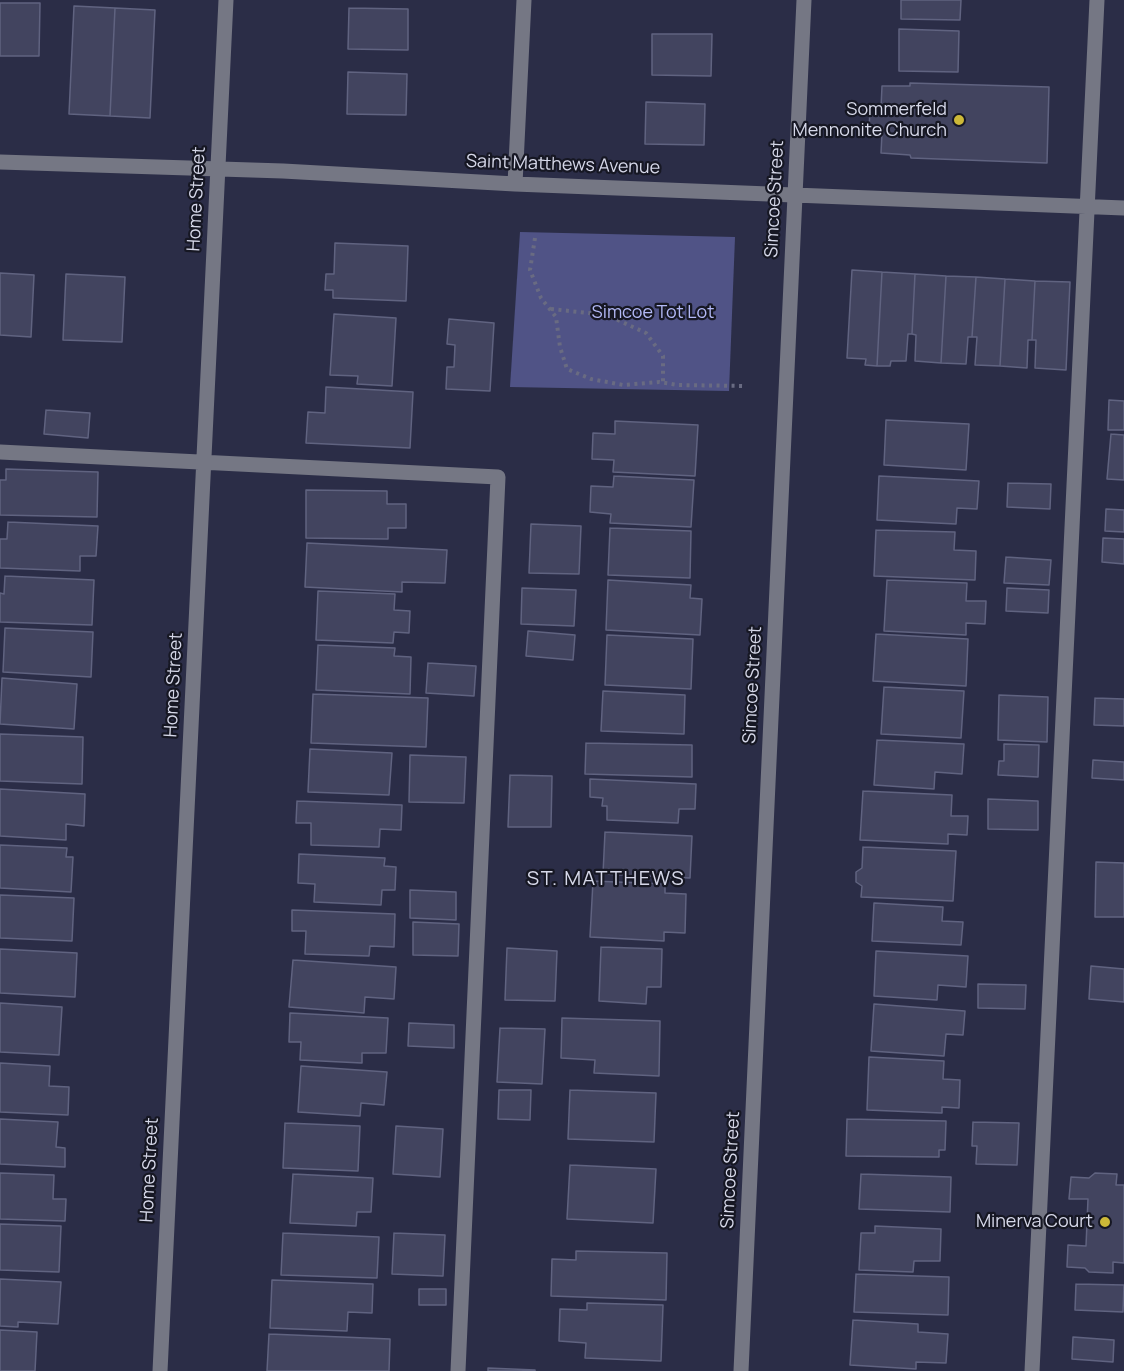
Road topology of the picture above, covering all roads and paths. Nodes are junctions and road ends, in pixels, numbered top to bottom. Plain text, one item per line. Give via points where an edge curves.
1 (226, 0) edge
2 (524, 0) edge
3 (804, 0) edge
4 (1097, 0) edge
5 (0, 162) edge
6 (217, 170) junction
7 (515, 183) junction
8 (794, 194) junction
9 (1087, 206) junction
10 (1124, 208) edge
11 (535, 238) dead end
12 (550, 309) junction
13 (663, 383) junction
14 (745, 386) dead end
15 (0, 452) edge
16 (204, 462) junction
17 (160, 1371) edge
18 (458, 1371) edge
19 (741, 1371) edge
20 (1032, 1371) edge

1 - 6 street, Home Street
2 - 7 street
3 - 8 street, Simcoe Street
4 - 9 street
5 - 6 street, Saint Matthews Avenue
6 - 7 street, Saint Matthews Avenue
6 - 16 street, Home Street
7 - 8 street, Saint Matthews Avenue
8 - 9 street, Saint Matthews Avenue
8 - 19 street, Simcoe Street
9 - 10 street, Saint Matthews Avenue
9 - 20 street
11 - 12 path via 530,270
12 - 13 path via 607,315 646,333 663,356
12 - 13 path via 556,317 567,369 623,386
13 - 14 path
15 - 16 street
16 - 17 street, Home Street
16 - 18 street via 498,477

